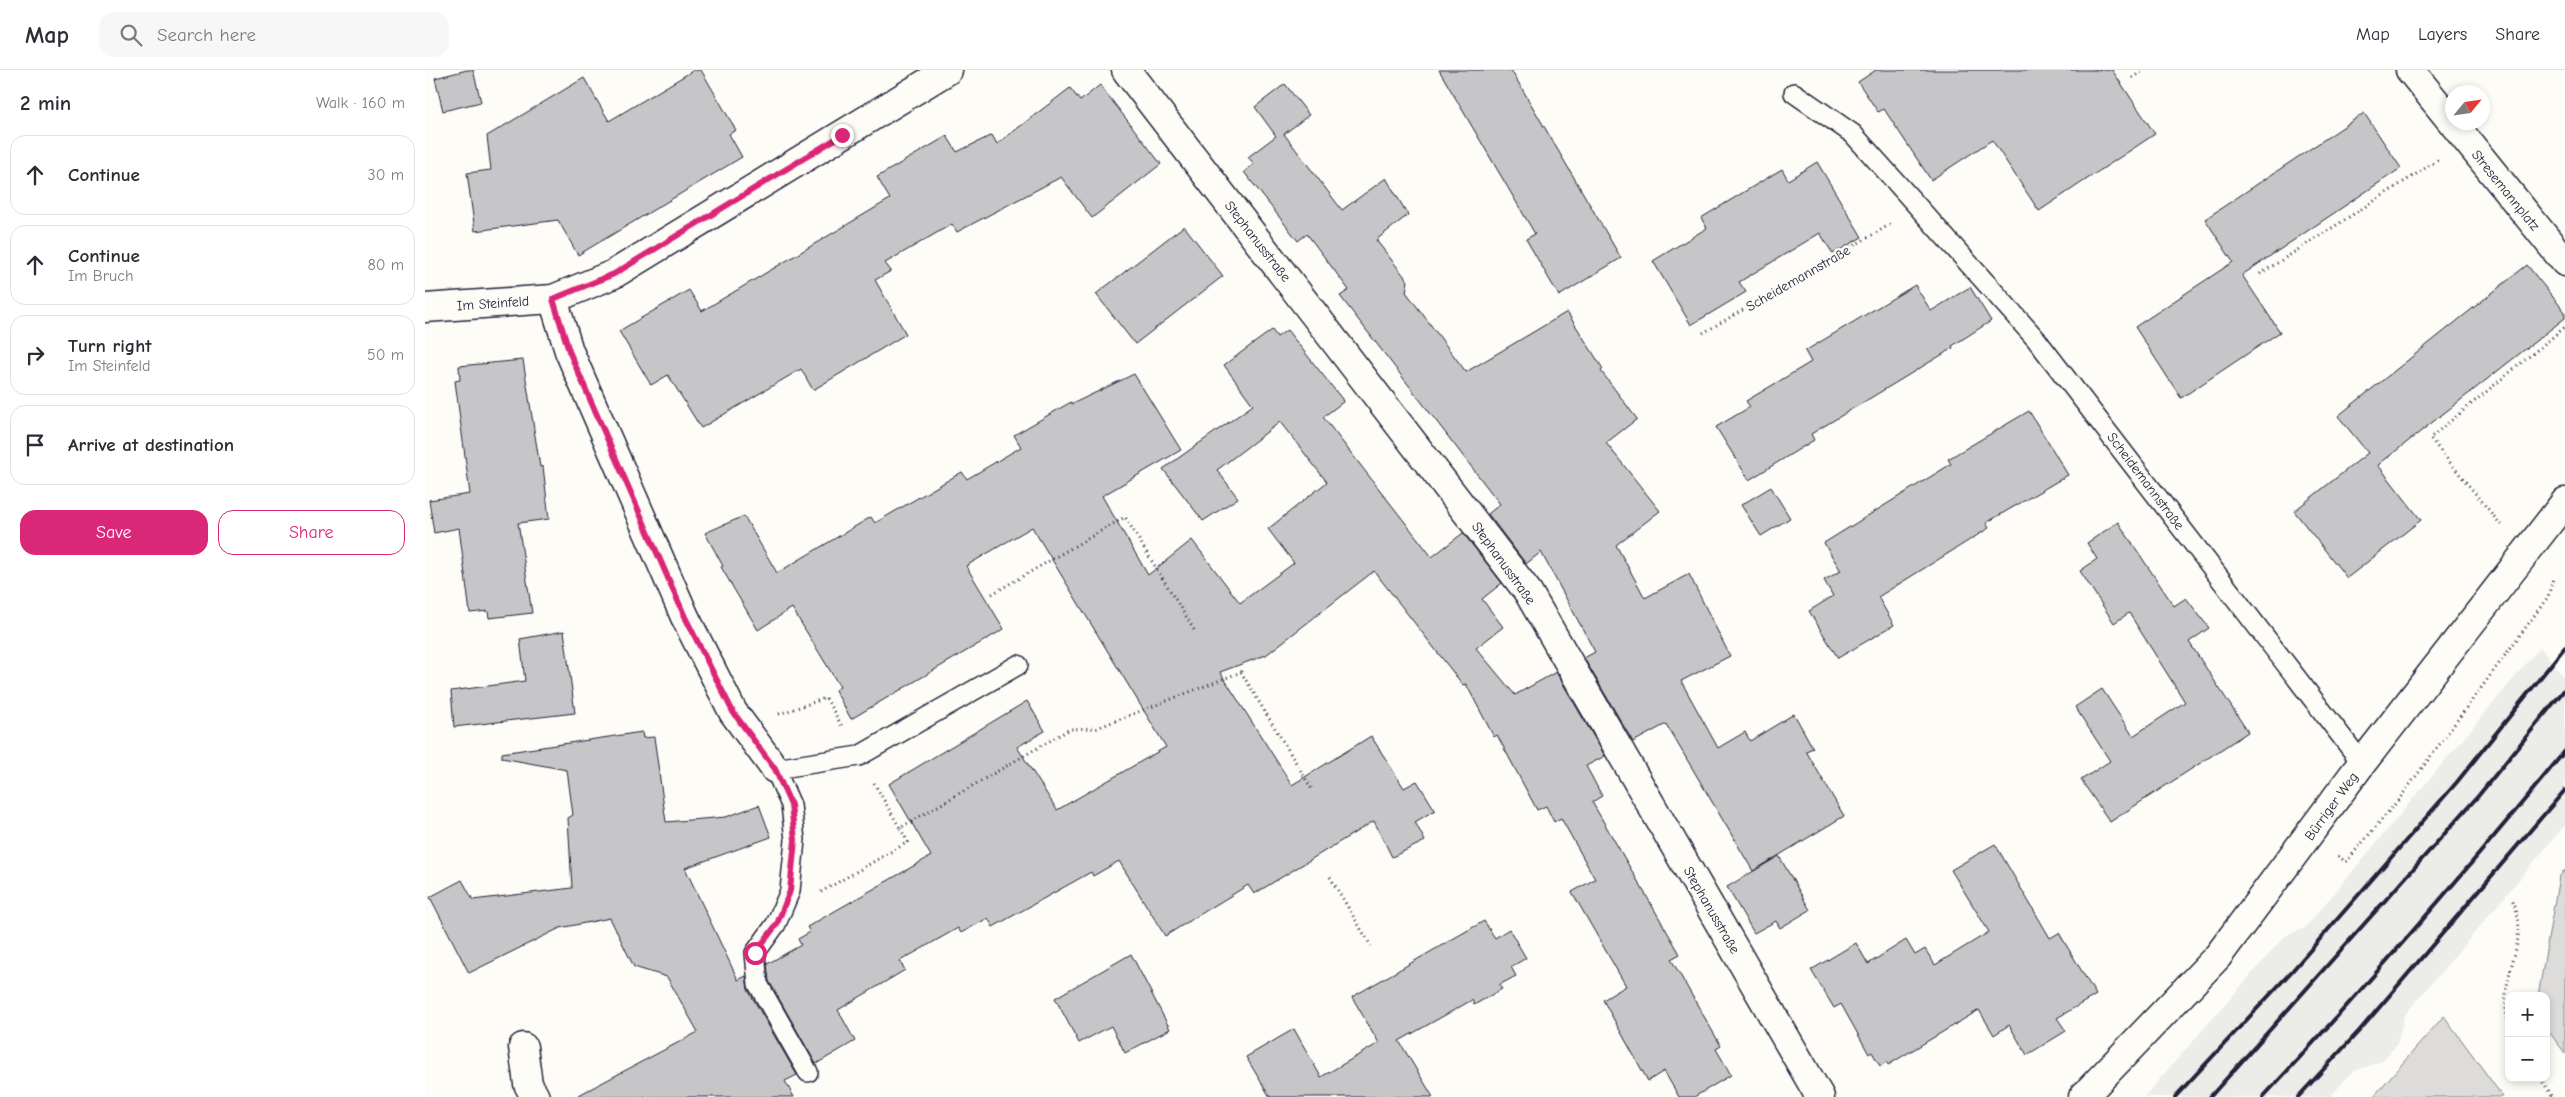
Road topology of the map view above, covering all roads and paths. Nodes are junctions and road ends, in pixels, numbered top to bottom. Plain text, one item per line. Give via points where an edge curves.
1 (948, 70) edge
2 (1126, 70) edge
3 (2144, 70) edge
4 (2411, 70) edge
5 (2131, 78) dead end
6 (1794, 93) dead end
7 (2467, 142) junction
8 (1919, 207) junction
9 (2565, 262) edge
10 (2260, 274) dead end
11 (553, 299) junction
12 (425, 308) edge
13 (2565, 327) edge
14 (1703, 334) dead end
15 (2565, 502) edge
16 (2542, 533) junction
17 (2525, 555) junction
18 (993, 594) dead end
19 (1196, 633) dead end
20 (1018, 665) dead end
21 (1070, 729) dead end
22 (2362, 763) junction
23 (775, 769) junction
24 (1313, 791) dead end
25 (900, 828) dead end
26 (2369, 833) dead end
27 (1330, 877) dead end
28 (2511, 897) dead end
29 (780, 916) junction
30 (1371, 946) dead end
31 (2506, 992) edge
32 (523, 1047) dead end
33 (808, 1072) dead end
34 (2543, 1082) edge
35 (535, 1097) edge
36 (1820, 1097) edge
37 (2083, 1097) edge
38 (2553, 1097) edge

1 - 11 street, Im Steinfeld via 614,274
2 - 36 street, Stephanusstraße via 1528,592
3 - 5 path
4 - 7 street, Stresemannplatz
6 - 8 lane, Scheidemannstraße via 1853,134
7 - 9 street, Stresemannplatz
7 - 10 path
8 - 14 path, Scheidemannstraße
8 - 22 lane, Scheidemannstraße via 2036,339
11 - 12 street, Im Steinfeld
11 - 23 street via 569,351 685,617 733,712
13 - 17 path via 2430,438
15 - 16 street, Bürriger Weg
16 - 17 street, Bürriger Weg
16 - 26 path via 2556,566 2548,597 2400,798
17 - 22 street, Bürriger Weg
18 - 19 path via 1125,517
20 - 23 lane via 859,756
21 - 24 path via 1097,728 1241,672
22 - 37 street, Bürriger Weg via 2218,956
23 - 29 lane via 791,805 795,840 790,891
25 - 29 path via 908,842
27 - 30 path
28 - 31 path via 2516,906 2520,934
29 - 33 lane via 755,953 758,984
32 - 35 street via 528,1084
34 - 38 path

